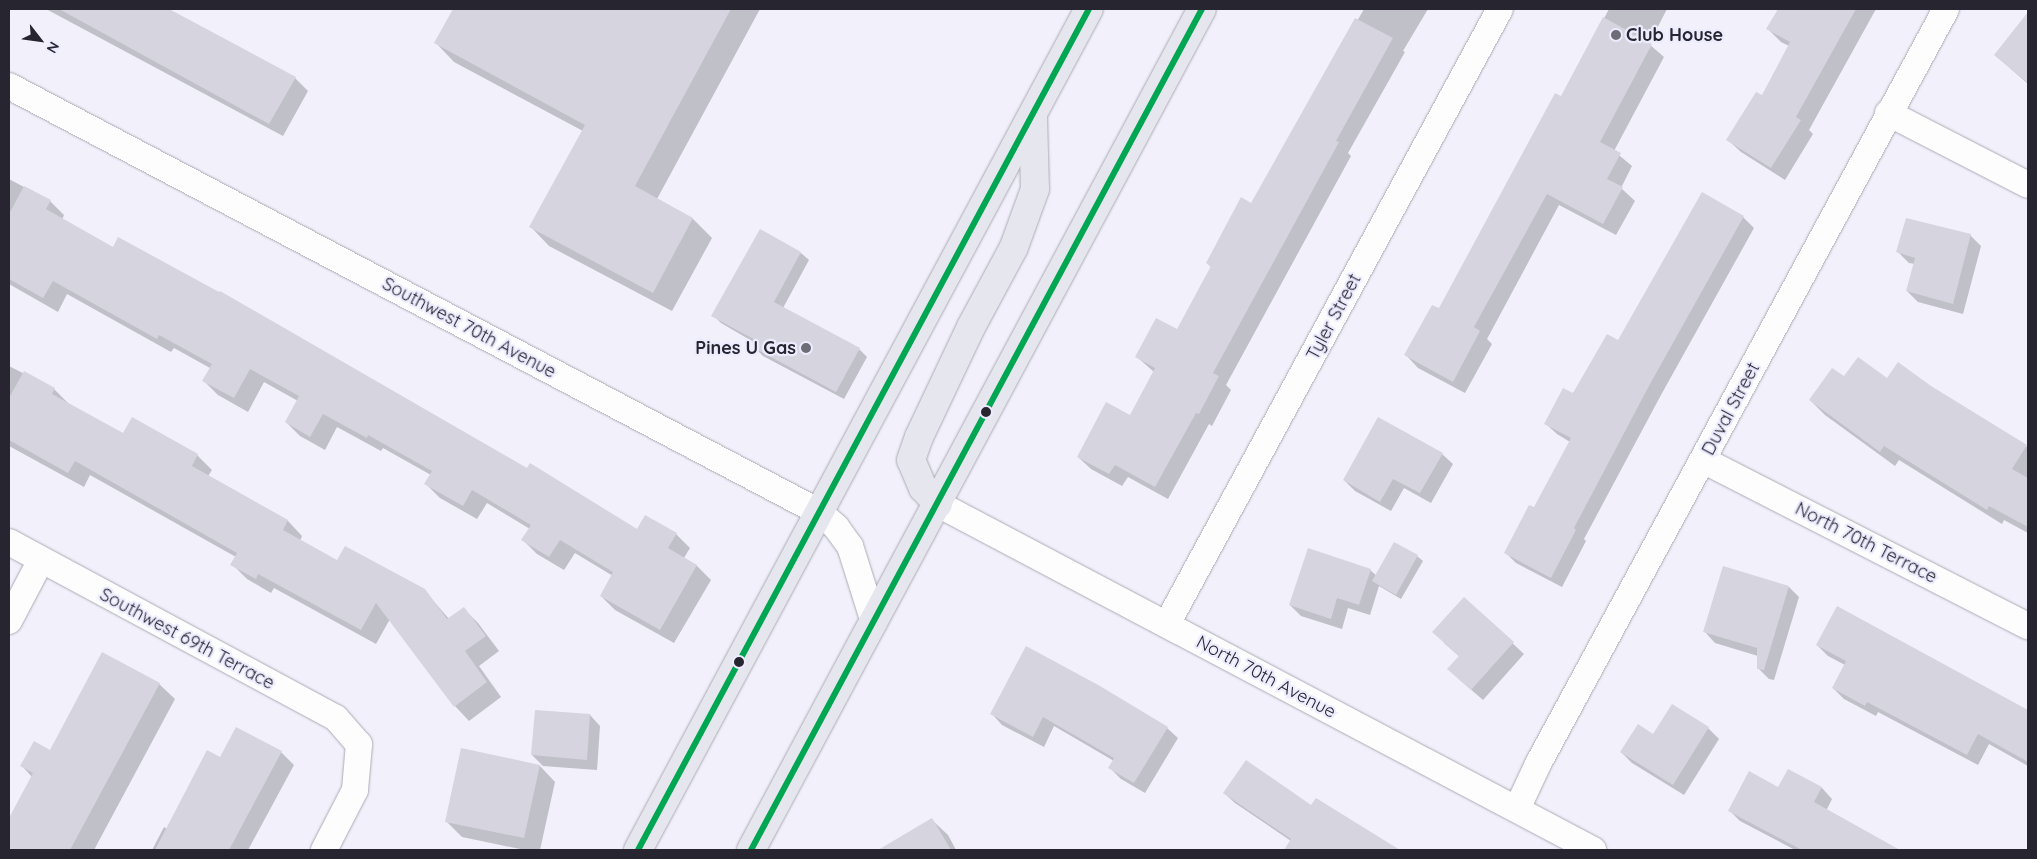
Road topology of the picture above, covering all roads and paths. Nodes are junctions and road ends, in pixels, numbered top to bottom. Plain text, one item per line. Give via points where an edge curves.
1 (1090, 9) edge
2 (1202, 9) edge
3 (1500, 9) edge
4 (1946, 9) edge
5 (9, 86) edge
6 (1888, 113) junction
7 (1032, 115) junction
8 (2028, 185) edge
9 (1703, 460) junction
10 (938, 504) junction
11 (819, 512) junction
12 (9, 542) edge
13 (41, 560) junction
14 (9, 621) edge
15 (874, 622) junction
16 (1167, 624) junction
17 (2028, 626) edge
18 (1517, 809) junction
19 (324, 850) edge
20 (638, 850) edge
21 (751, 850) edge
22 (1593, 850) edge

1 - 7 highway
2 - 10 highway
3 - 16 street, Tyler Street
4 - 6 street, Duval Street
5 - 11 street, Southwest 70th Avenue
6 - 8 street
6 - 9 street, Duval Street
7 - 10 highway via 1035,189 1014,247 964,341 911,460 922,488
7 - 11 highway
9 - 17 street, North 70th Terrace
9 - 18 street, Duval Street via 1538,764
10 - 15 highway
10 - 16 street, North 70th Avenue
11 - 15 street, Southwest 70th Avenue via 850,546
11 - 20 highway
12 - 13 street, Southwest 69th Terrace
13 - 14 street
13 - 19 street, Southwest 69th Terrace via 336,718 359,744 355,790
15 - 21 highway
16 - 18 street, North 70th Avenue
18 - 22 street, North 70th Avenue

